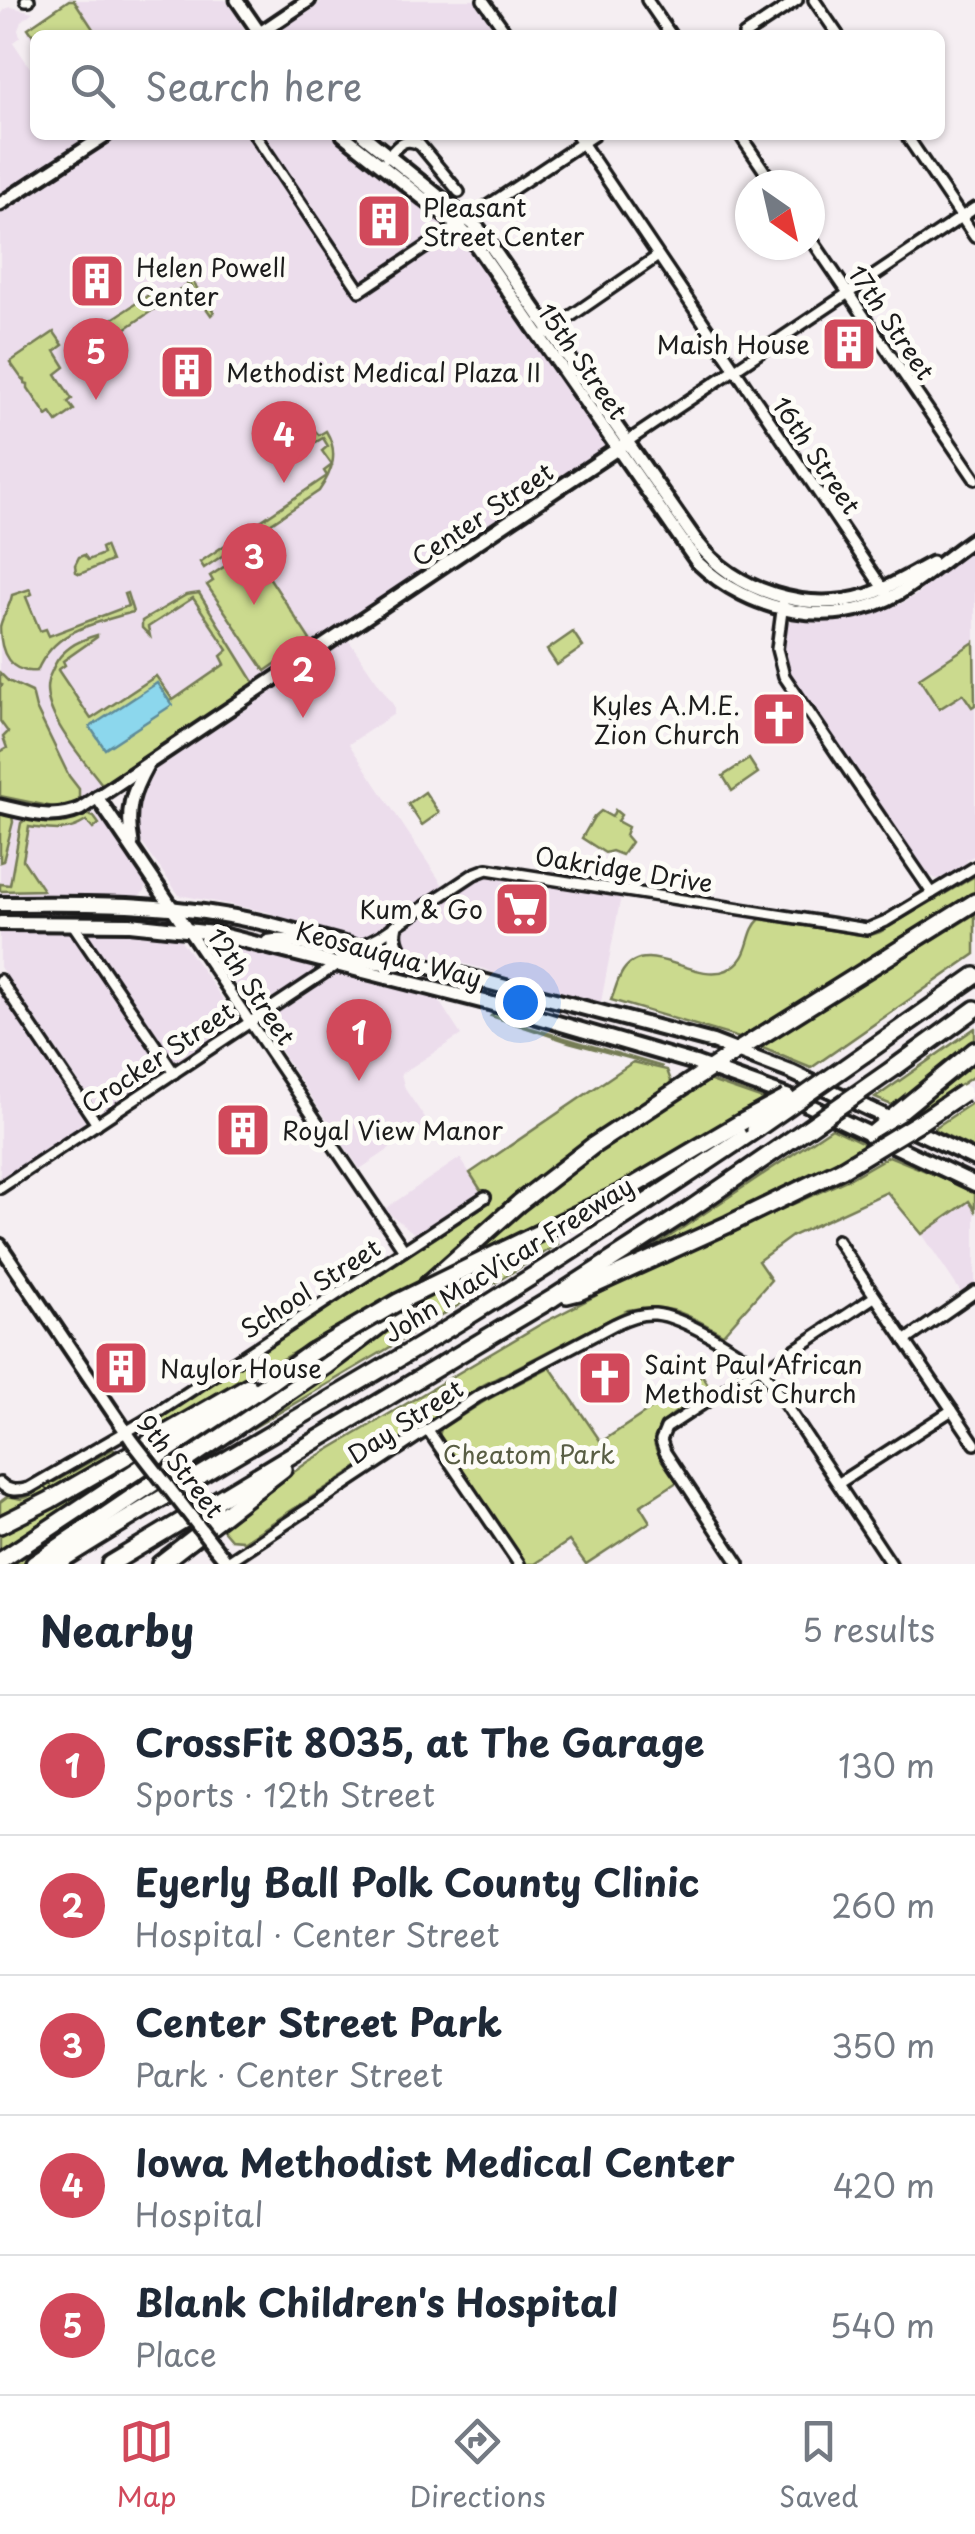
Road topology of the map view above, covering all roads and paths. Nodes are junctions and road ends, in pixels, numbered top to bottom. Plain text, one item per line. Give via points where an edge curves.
1 (237, 0) edge
2 (309, 0) edge
3 (483, 0) edge
4 (648, 0) edge
5 (797, 0) edge
6 (814, 0) edge
7 (256, 30) edge
8 (265, 30) edge
9 (504, 30) edge
10 (669, 30) edge
11 (752, 30) edge
12 (835, 30) edge
13 (98, 140) edge
14 (258, 140) edge
15 (351, 140) edge
16 (367, 140) edge
17 (578, 140) edge
18 (580, 140) edge
19 (743, 140) edge
20 (909, 140) edge
21 (385, 160) junction
22 (764, 170) edge
23 (459, 192) dead end
24 (0, 204) edge
25 (975, 208) edge
26 (962, 216) junction
27 (463, 222) junction
28 (975, 237) edge
29 (658, 256) junction
30 (825, 260) edge
31 (848, 294) junction
32 (544, 334) junction
33 (736, 370) junction
34 (623, 445) junction
35 (975, 479) edge
36 (975, 538) edge
37 (887, 594) junction
38 (783, 603) junction
39 (149, 762) junction
40 (97, 797) junction
41 (0, 806) edge
42 (134, 852) junction
43 (975, 867) edge
44 (932, 893) junction
45 (975, 902) edge
46 (0, 904) edge
47 (172, 907) junction
48 (72, 923) junction
49 (0, 924) edge
50 (395, 927) junction
51 (186, 928) junction
52 (261, 943) junction
53 (357, 948) junction
54 (410, 962) junction
55 (339, 963) junction
56 (975, 976) edge
57 (0, 980) edge
58 (975, 1010) edge
59 (250, 1022) junction
60 (975, 1050) edge
61 (737, 1051) junction
62 (710, 1068) junction
63 (174, 1073) junction
64 (969, 1089) edge
65 (890, 1119) junction
66 (97, 1124) junction
67 (748, 1126) junction
68 (871, 1135) junction
69 (975, 1159) edge
70 (975, 1184) edge
71 (0, 1188) edge
72 (485, 1197) dead end
73 (836, 1240) dead end
74 (0, 1246) edge
75 (404, 1250) junction
76 (975, 1292) edge
77 (874, 1297) junction
78 (553, 1298) junction
79 (905, 1341) junction
80 (311, 1353) junction
81 (761, 1369) junction
82 (952, 1410) junction
83 (428, 1430) junction
84 (130, 1437) junction
85 (321, 1438) junction
86 (975, 1444) edge
87 (0, 1484) edge
88 (839, 1484) junction
89 (0, 1525) edge
90 (0, 1561) edge
91 (227, 1563) edge
92 (737, 1563) edge
93 (34, 1564) edge
94 (55, 1564) edge
95 (110, 1564) edge
96 (160, 1564) edge
97 (519, 1564) edge
98 (892, 1564) edge

1 - 7 street
2 - 8 street
3 - 9 street
4 - 10 street
5 - 11 street
6 - 12 street
13 - 24 street
14 - 27 street via 360,291
15 - 21 street, 15th Street
16 - 21 street, 15th Street
17 - 27 street
18 - 29 street, 16th Street
19 - 22 street
20 - 26 street
21 - 23 street via 403,142 417,143
21 - 27 street, 15th Street
25 - 26 street, Center Street
26 - 28 street
26 - 31 street, Center Street
27 - 32 street, 15th Street
29 - 32 street
29 - 33 street, 16th Street
30 - 31 street, 17th Street
31 - 33 street, Center Street
31 - 35 street, 17th Street
32 - 34 street, 15th Street
33 - 34 street, Center Street
33 - 37 street, 16th Street
34 - 38 street, 15th Street via 708,573 736,592
34 - 39 street, Center Street
36 - 37 street via 921,579
37 - 38 street via 848,611 807,613
38 - 44 street via 777,649 784,676
39 - 40 street, Center Street
39 - 42 street via 131,798
40 - 41 street, Center Street via 57,816
40 - 42 street, 12th Street
42 - 47 street, 12th Street
43 - 44 street
44 - 50 street, Oakridge Drive via 879,925 861,928 494,868 474,874
45 - 61 highway
46 - 47 main road, Keosauqua Way
47 - 51 street, 12th Street
47 - 53 main road, Keosauqua Way
48 - 49 main road, Keosauqua Way
48 - 51 main road, Keosauqua Way
48 - 63 street
50 - 53 street, Oakridge Drive
50 - 54 main road via 397,946
51 - 52 main road, Keosauqua Way
51 - 59 street, 12th Street
52 - 53 main road via 283,939 338,951
52 - 55 main road, Keosauqua Way
53 - 54 main road, Keosauqua Way
54 - 55 main road
54 - 61 main road, Keosauqua Way
55 - 59 street, Crocker Street
55 - 62 main road, Keosauqua Way
56 - 67 highway, bridge
57 - 66 street
58 - 78 highway, bridge
59 - 63 street, Crocker Street
59 - 75 street, 12th Street
60 - 65 highway
61 - 62 highway
61 - 65 main road, Keosauqua Way
62 - 68 main road, Keosauqua Way
62 - 93 highway via 552,1177 352,1347
63 - 66 street, Crocker Street
64 - 78 highway, bridge via 842,1169 579,1292
65 - 68 highway
65 - 69 main road, Keosauqua Way
66 - 71 street, Crocker Street
67 - 80 highway, bridge via 398,1302
67 - 94 highway, John MacVicar Freeway via 640,1207 466,1318
68 - 70 main road, Keosauqua Way
72 - 75 street, School Street
73 - 77 street
74 - 84 street, 9th Street
75 - 84 street, School Street
76 - 79 street
77 - 79 street
77 - 81 street
78 - 85 highway
79 - 82 street
80 - 89 highway
80 - 90 highway
81 - 83 street, Day Street via 668,1317 640,1314 477,1397
81 - 88 street
81 - 92 street via 662,1434 662,1446
82 - 86 street
82 - 88 street
83 - 91 street, Day Street
83 - 97 street
84 - 87 street, School Street via 29,1488
84 - 91 street, 9th Street, bridge
85 - 95 highway
85 - 96 highway
88 - 98 street

